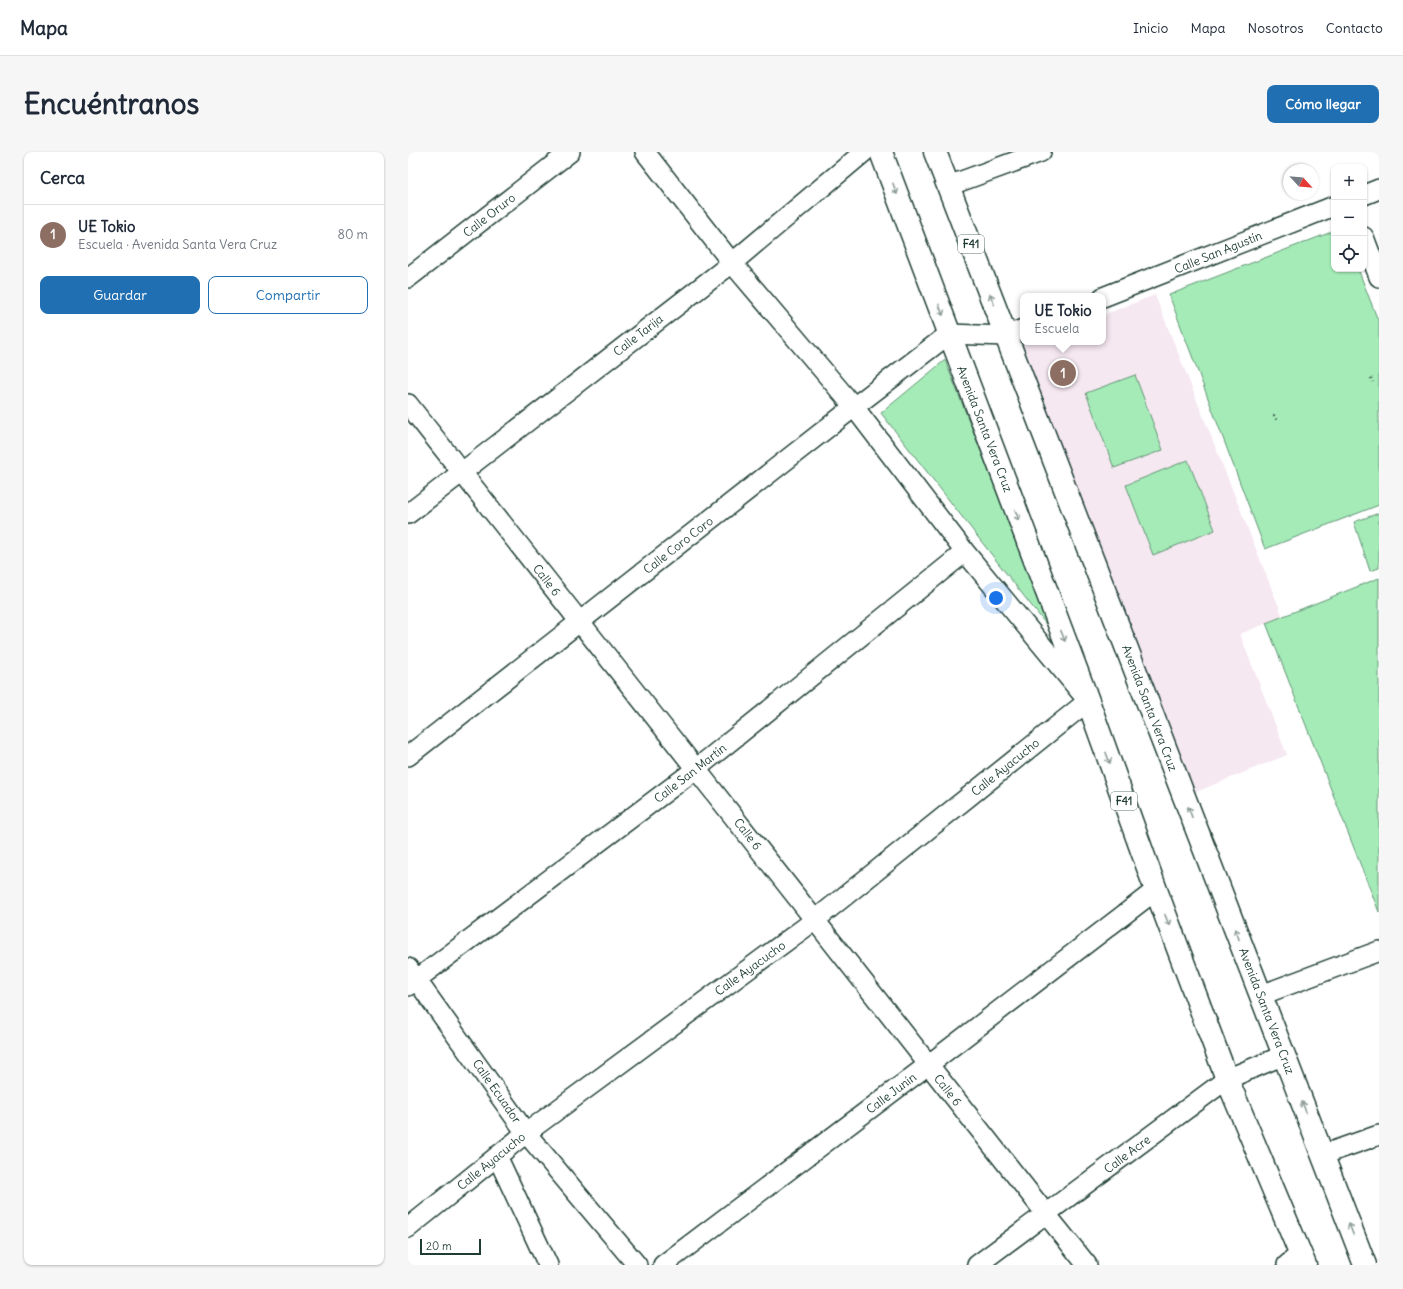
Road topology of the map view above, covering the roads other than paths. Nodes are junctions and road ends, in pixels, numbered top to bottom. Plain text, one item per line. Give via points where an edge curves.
1 (570, 152) edge
2 (645, 152) edge
3 (864, 152) edge
4 (881, 152) edge
5 (935, 152) edge
6 (1041, 152) edge
7 (948, 186) junction
8 (1379, 189) edge
9 (1367, 194) edge
10 (1331, 207) edge
11 (1367, 244) edge
12 (732, 263) junction
13 (1377, 268) edge
14 (408, 278) edge
15 (1106, 297) edge
16 (1014, 332) edge
17 (949, 334) junction
18 (408, 404) edge
19 (854, 407) junction
20 (461, 472) junction
21 (408, 514) edge
22 (965, 552) junction
23 (580, 622) junction
24 (1088, 701) junction
25 (408, 756) edge
26 (696, 769) junction
27 (1156, 890) junction
28 (815, 920) junction
29 (1379, 951) edge
30 (411, 978) edge
31 (1261, 995) junction
32 (1284, 1055) junction
33 (928, 1065) junction
34 (1227, 1080) junction
35 (526, 1132) junction
36 (1379, 1135) edge
37 (1322, 1155) junction
38 (497, 1156) junction
39 (1046, 1214) junction
40 (408, 1228) edge
41 (1297, 1261) edge
42 (548, 1265) edge
43 (637, 1265) edge
44 (663, 1265) edge
45 (977, 1265) edge
46 (1087, 1265) edge
47 (1365, 1265) edge

1 - 14 street, Calle Oruro
2 - 12 street
3 - 12 street, Calle Tarija
4 -> 17 main road, Avenida Santa Vera Cruz / F41
5 - 7 main road, Avenida Santa Vera Cruz / F41
6 - 7 street
16 -> 7 main road, Avenida Santa Vera Cruz / F41
8 - 9 street
10 - 15 street, Calle San Agustín
11 - 13 street
12 - 19 street
12 - 20 street, Calle Tarija
16 - 17 street
31 -> 16 main road, Avenida Santa Vera Cruz / F41
17 - 19 street, Calle Coro Coro
17 -> 24 main road, Avenida Santa Vera Cruz / F41
18 - 20 street, Calle 6
19 - 22 street
19 - 23 street, Calle Coro Coro
20 - 21 street, Calle Tarija
20 - 23 street, Calle 6
22 - 24 street
22 - 26 street, Calle San Martín
23 - 25 street, Calle Coro Coro
23 - 26 street, Calle 6
24 -> 27 main road, Avenida Santa Vera Cruz / F41
24 - 28 street, Calle Ayacucho
26 - 28 street, Calle 6
26 - 30 street, Calle San Martín
27 - 33 street, Calle Junín
27 -> 34 main road, Avenida Santa Vera Cruz / F41
28 - 33 street, Calle 6
28 - 35 street, Calle Ayacucho
29 - 31 street
30 - 35 street, Calle Ecuador
31 - 32 main road, Avenida Santa Vera Cruz / F41
32 - 34 street, Calle Acre
37 -> 32 main road, Avenida Santa Vera Cruz / F41
33 - 39 street, Calle 6
33 - 44 street, Calle Junín
34 - 39 street, Calle Acre
34 - 41 main road, Avenida Santa Vera Cruz / F41
35 - 38 street, Calle Ayacucho
35 - 43 street, Calle Ecuador
36 - 37 street
47 -> 37 main road, Avenida Santa Vera Cruz / F41
38 - 40 street, Calle Ayacucho
38 - 42 street
39 - 45 street, Calle Acre
39 - 46 street, Calle 6

